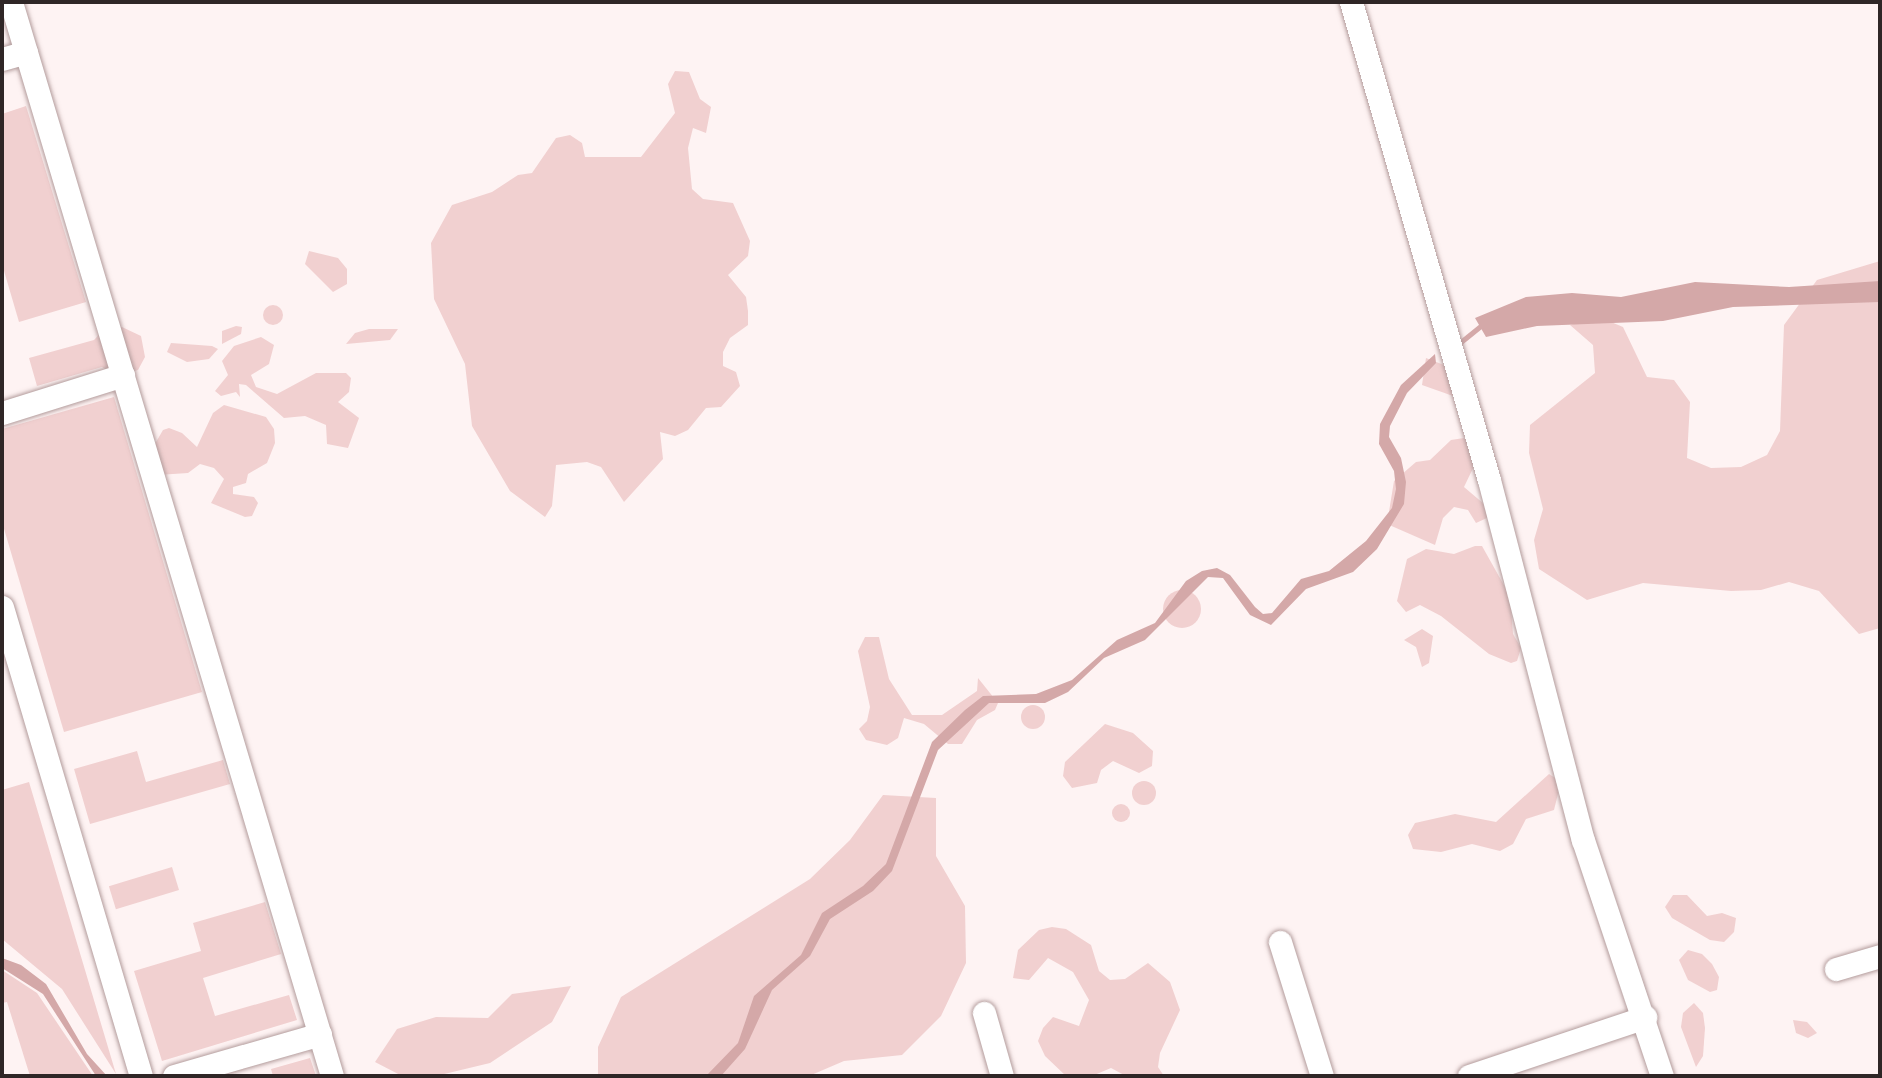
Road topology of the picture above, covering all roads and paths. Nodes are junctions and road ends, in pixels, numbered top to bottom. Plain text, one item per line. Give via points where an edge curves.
1 (11, 2) edge
2 (1351, 2) edge
3 (26, 52) junction
4 (2, 59) edge
5 (123, 375) junction
6 (2, 413) edge
7 (2, 607) edge
8 (1280, 942) dead end
9 (1880, 956) edge
10 (1836, 969) dead end
11 (984, 1013) dead end
12 (1645, 1017) junction
13 (320, 1034) junction
14 (1502, 1071) edge
15 (141, 1076) edge
16 (174, 1076) edge
17 (332, 1076) edge
18 (1002, 1076) edge
19 (1322, 1076) edge
20 (1469, 1076) edge
21 (1662, 1076) edge

1 - 3 street
2 - 12 street via 1453,350 1583,841
3 - 4 street
3 - 5 street
5 - 6 street
5 - 13 street
7 - 15 street
8 - 19 street
9 - 10 street
11 - 18 street
12 - 14 street
12 - 21 street
13 - 16 street
13 - 17 street
14 - 20 street

